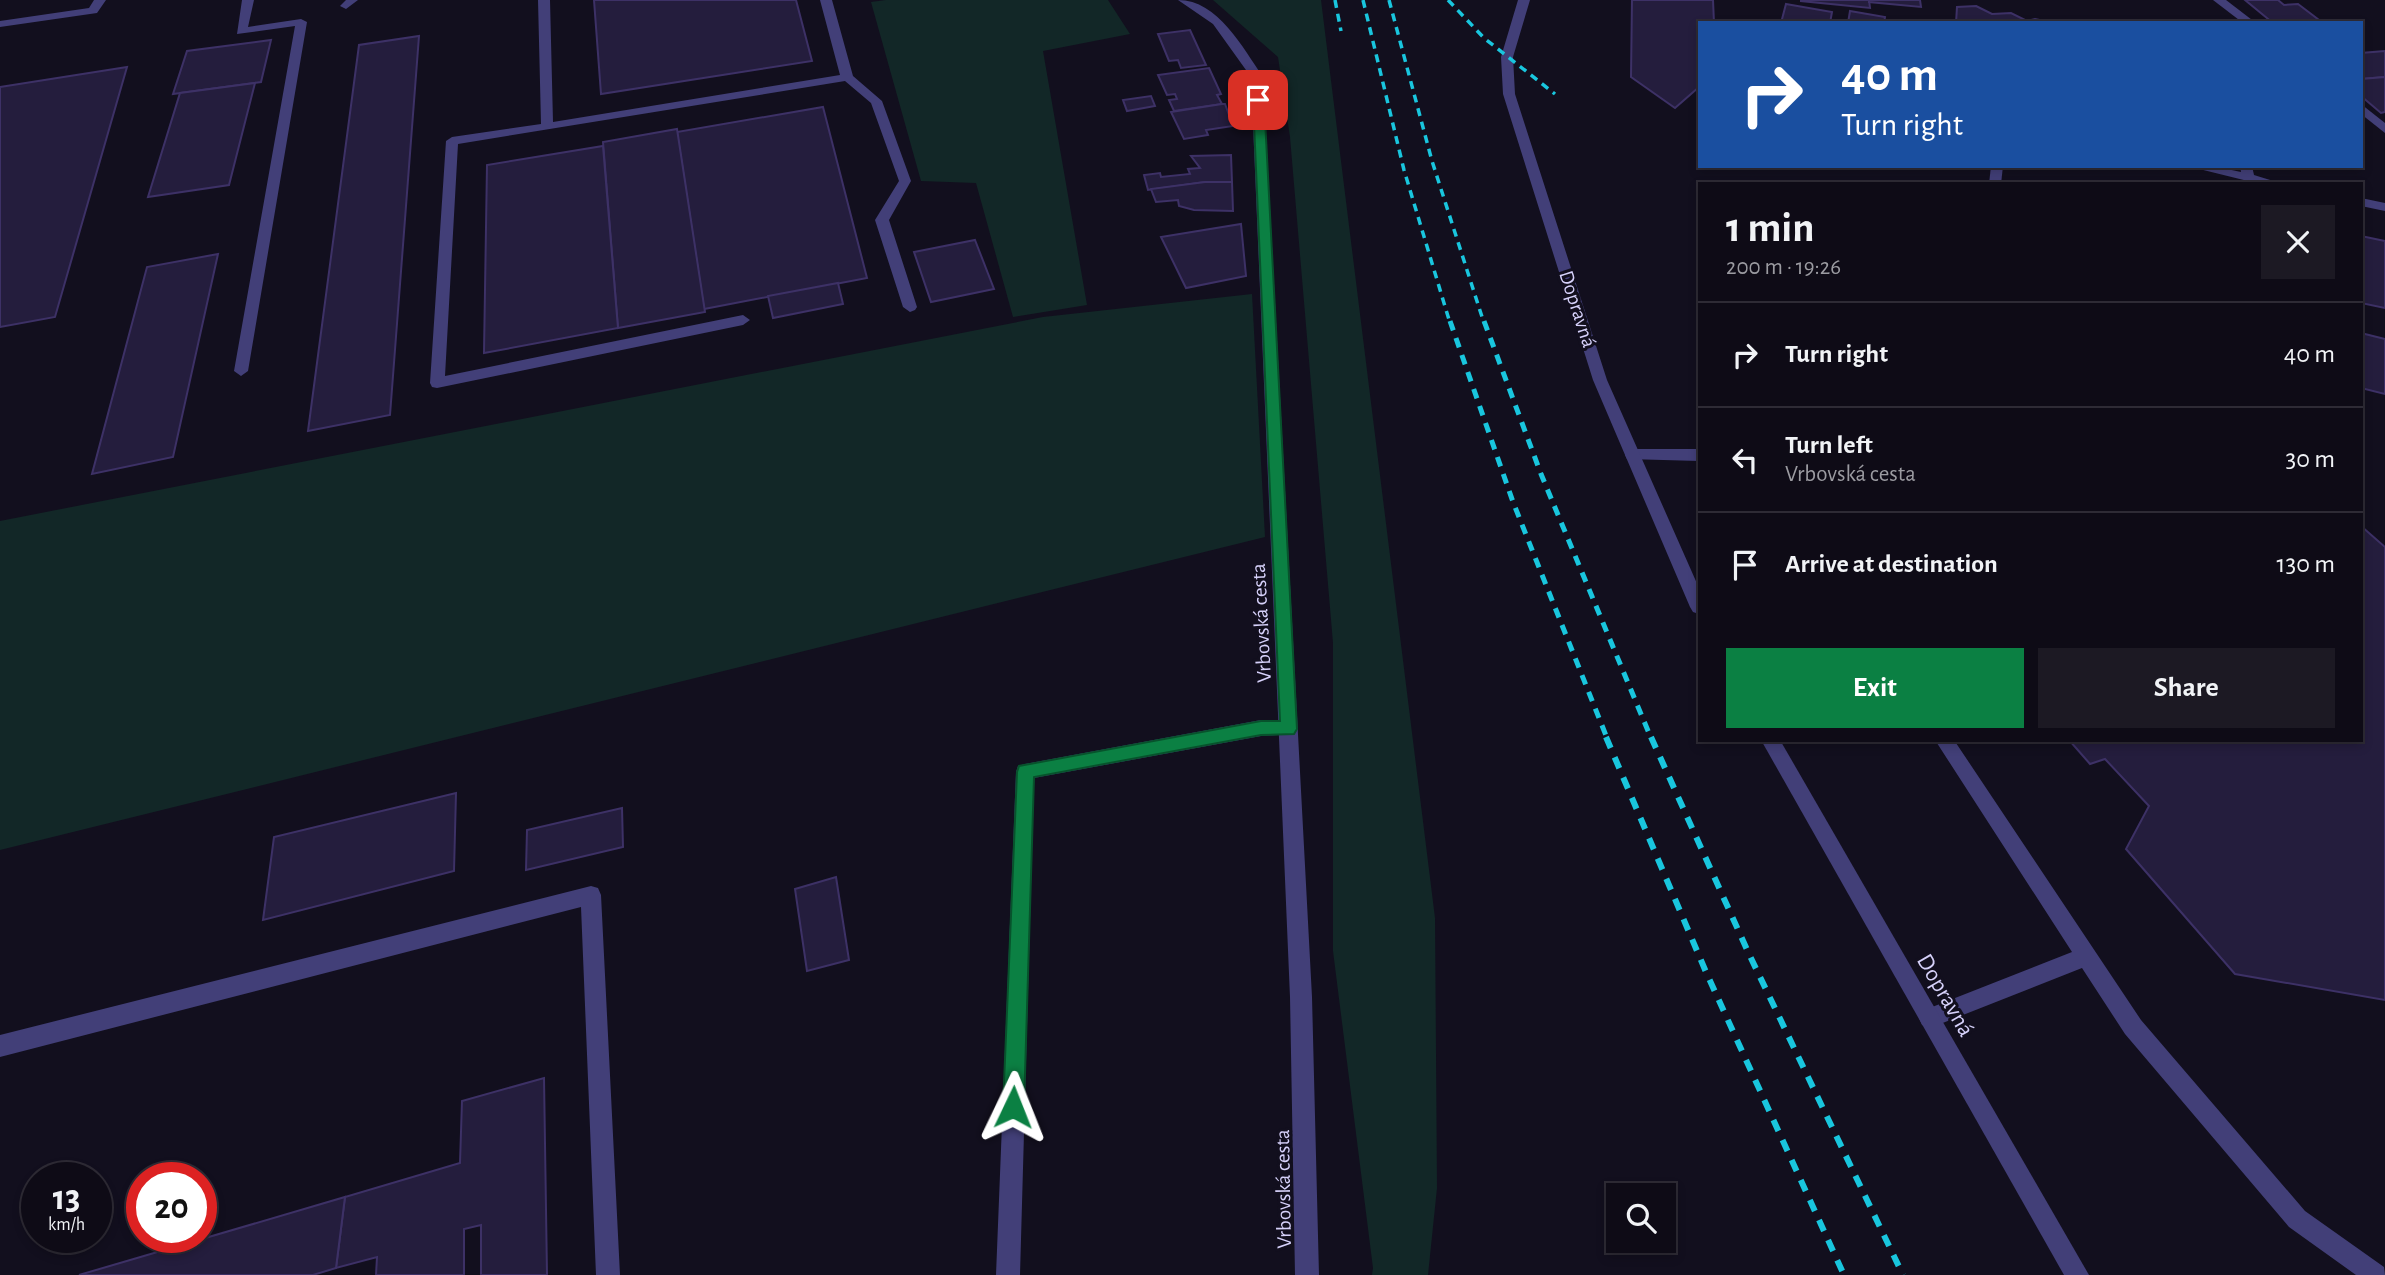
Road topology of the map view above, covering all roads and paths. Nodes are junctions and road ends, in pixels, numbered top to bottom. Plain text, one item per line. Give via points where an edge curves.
1 (100, 0) edge
2 (248, 0) edge
3 (544, 0) edge
4 (825, 0) edge
5 (1184, 0) edge
6 (1524, 0) edge
7 (2222, 3) edge
8 (2227, 21) edge
9 (2248, 21) edge
10 (0, 24) edge
11 (847, 77) junction
12 (2363, 110) edge
13 (547, 127) junction
14 (2385, 128) edge
15 (2211, 168) edge
16 (2247, 172) edge
17 (2272, 182) edge
18 (2363, 202) edge
19 (2385, 207) edge
20 (910, 307) dead end
21 (743, 320) dead end
22 (241, 371) dead end
23 (1698, 455) edge
24 (1633, 456) junction
25 (1698, 605) edge
26 (1289, 729) junction
27 (1771, 742) edge
28 (1945, 742) edge
29 (2086, 956) junction
30 (1930, 1018) junction
31 (0, 1046) edge
32 (608, 1275) edge
33 (1008, 1275) edge
34 (1307, 1275) edge
35 (2077, 1275) edge
36 (2376, 1275) edge

1 - 10 street via 93,10
2 - 22 street via 241,32 301,22
3 - 13 street
4 - 11 street
5 - 26 street, Vrbovská cesta via 1217,22 1257,77
6 - 24 street, Dopravná via 1507,57 1509,94 1601,380
7 - 8 street
7 - 9 street
11 - 13 street
11 - 20 street via 876,101 905,181 882,220
12 - 14 street
13 - 21 street via 452,141 437,383
15 - 16 street
16 - 17 street
18 - 19 street
23 - 24 street
24 - 25 street, Dopravná
26 - 33 street via 1261,728 1025,772
26 - 34 street, Vrbovská cesta
27 - 30 street, Dopravná
28 - 29 street
29 - 30 street
29 - 36 street via 2133,1027 2297,1220
30 - 35 street, Dopravná
31 - 32 street via 591,895

